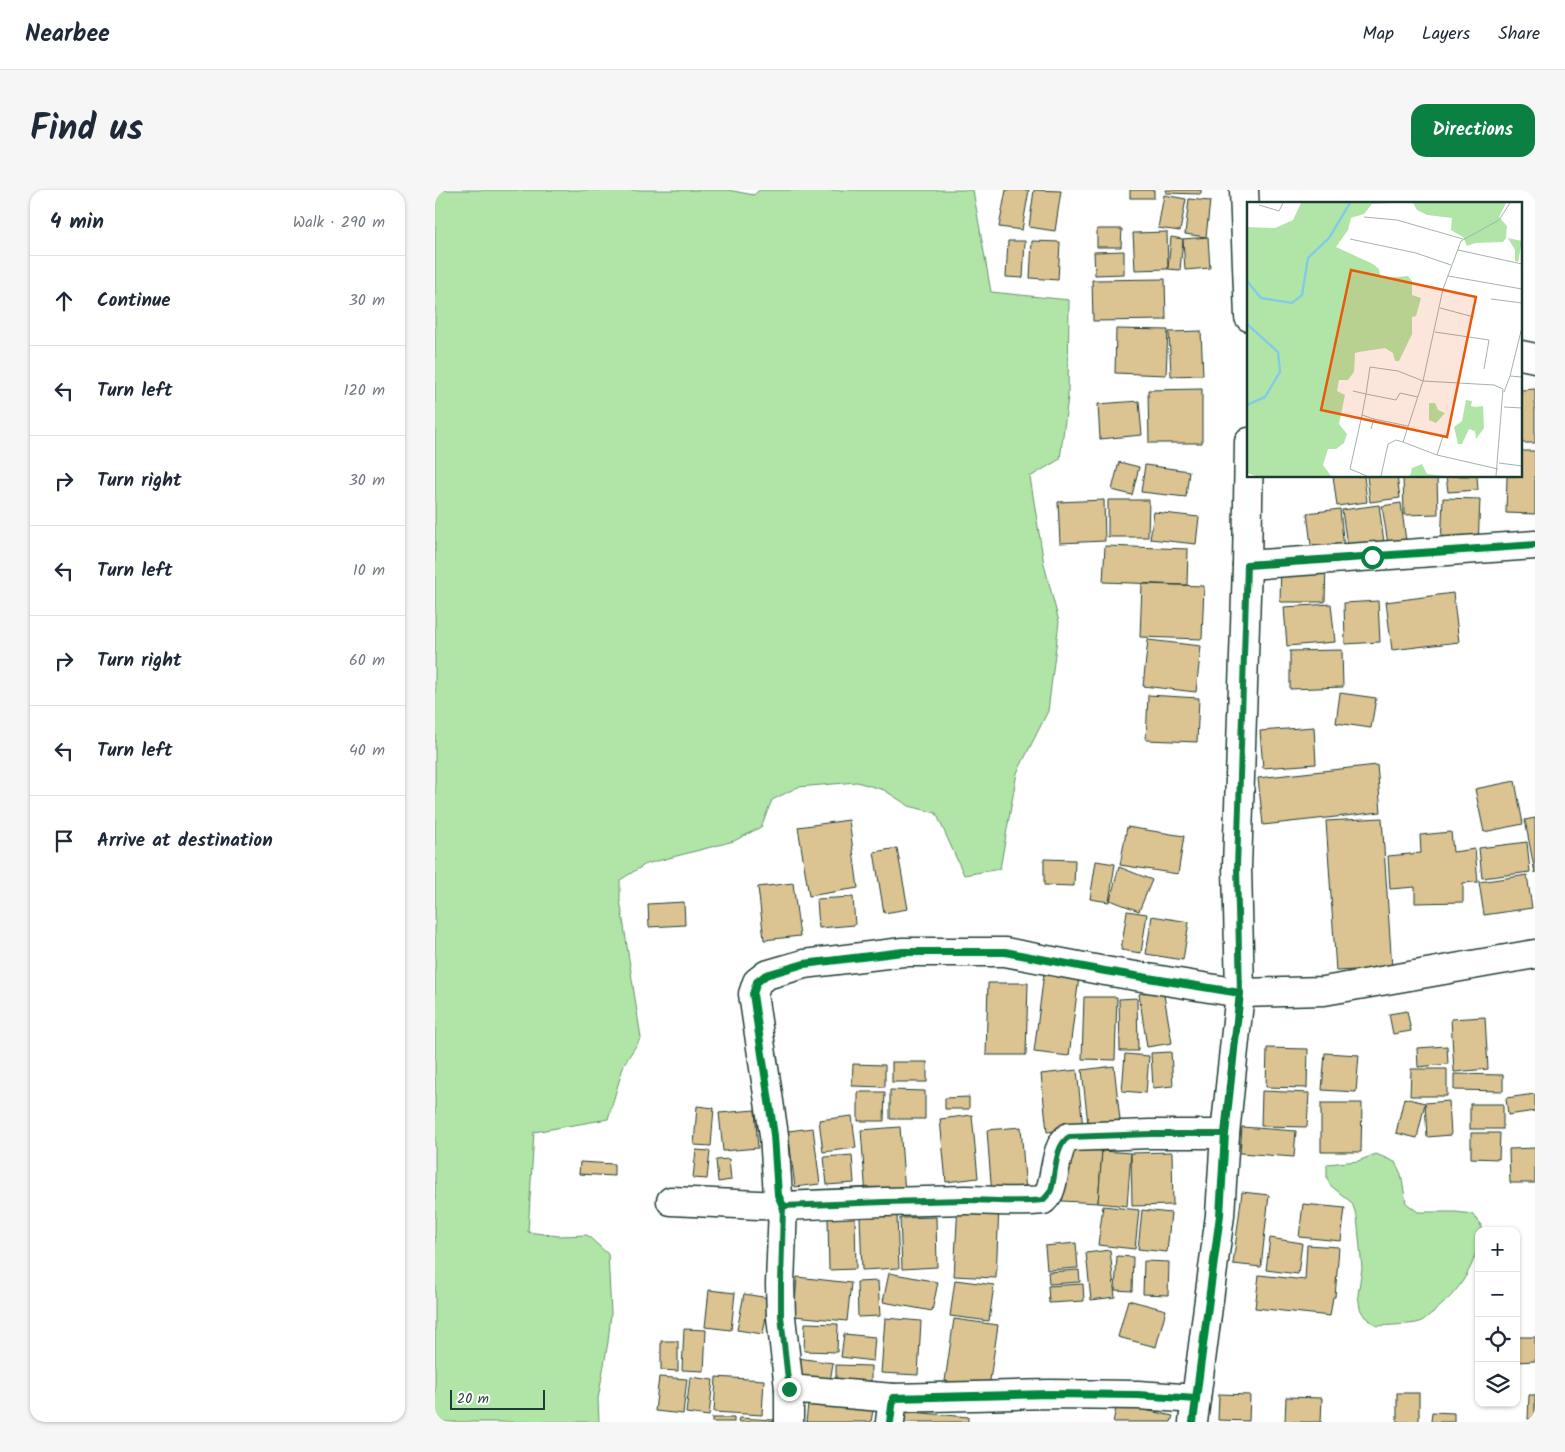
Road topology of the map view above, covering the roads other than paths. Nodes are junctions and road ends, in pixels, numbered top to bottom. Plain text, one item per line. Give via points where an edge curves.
1 (1244, 190) edge
2 (1247, 266) edge
3 (1248, 478) edge
4 (1535, 545) edge
5 (1247, 565) junction
6 (1535, 954) edge
7 (1240, 993) junction
8 (1225, 1134) junction
9 (671, 1201) dead end
10 (783, 1206) junction
11 (789, 1389) junction
12 (891, 1410) edge
13 (1194, 1410) edge
14 (789, 1422) edge

1 - 2 street
3 - 5 street
4 - 5 street
5 - 7 street via 1237,867
6 - 7 street via 1324,991
7 - 8 street
7 - 10 street via 1005,952 903,952 804,964 766,975 757,982 753,994 774,1134 778,1195
8 - 10 street via 1069,1137 1061,1148 1051,1190 1043,1200
8 - 13 street via 1220,1215
9 - 10 street
10 - 11 street via 781,1316
11 - 12 street
11 - 14 street
12 - 13 street via 1049,1394 1138,1395

